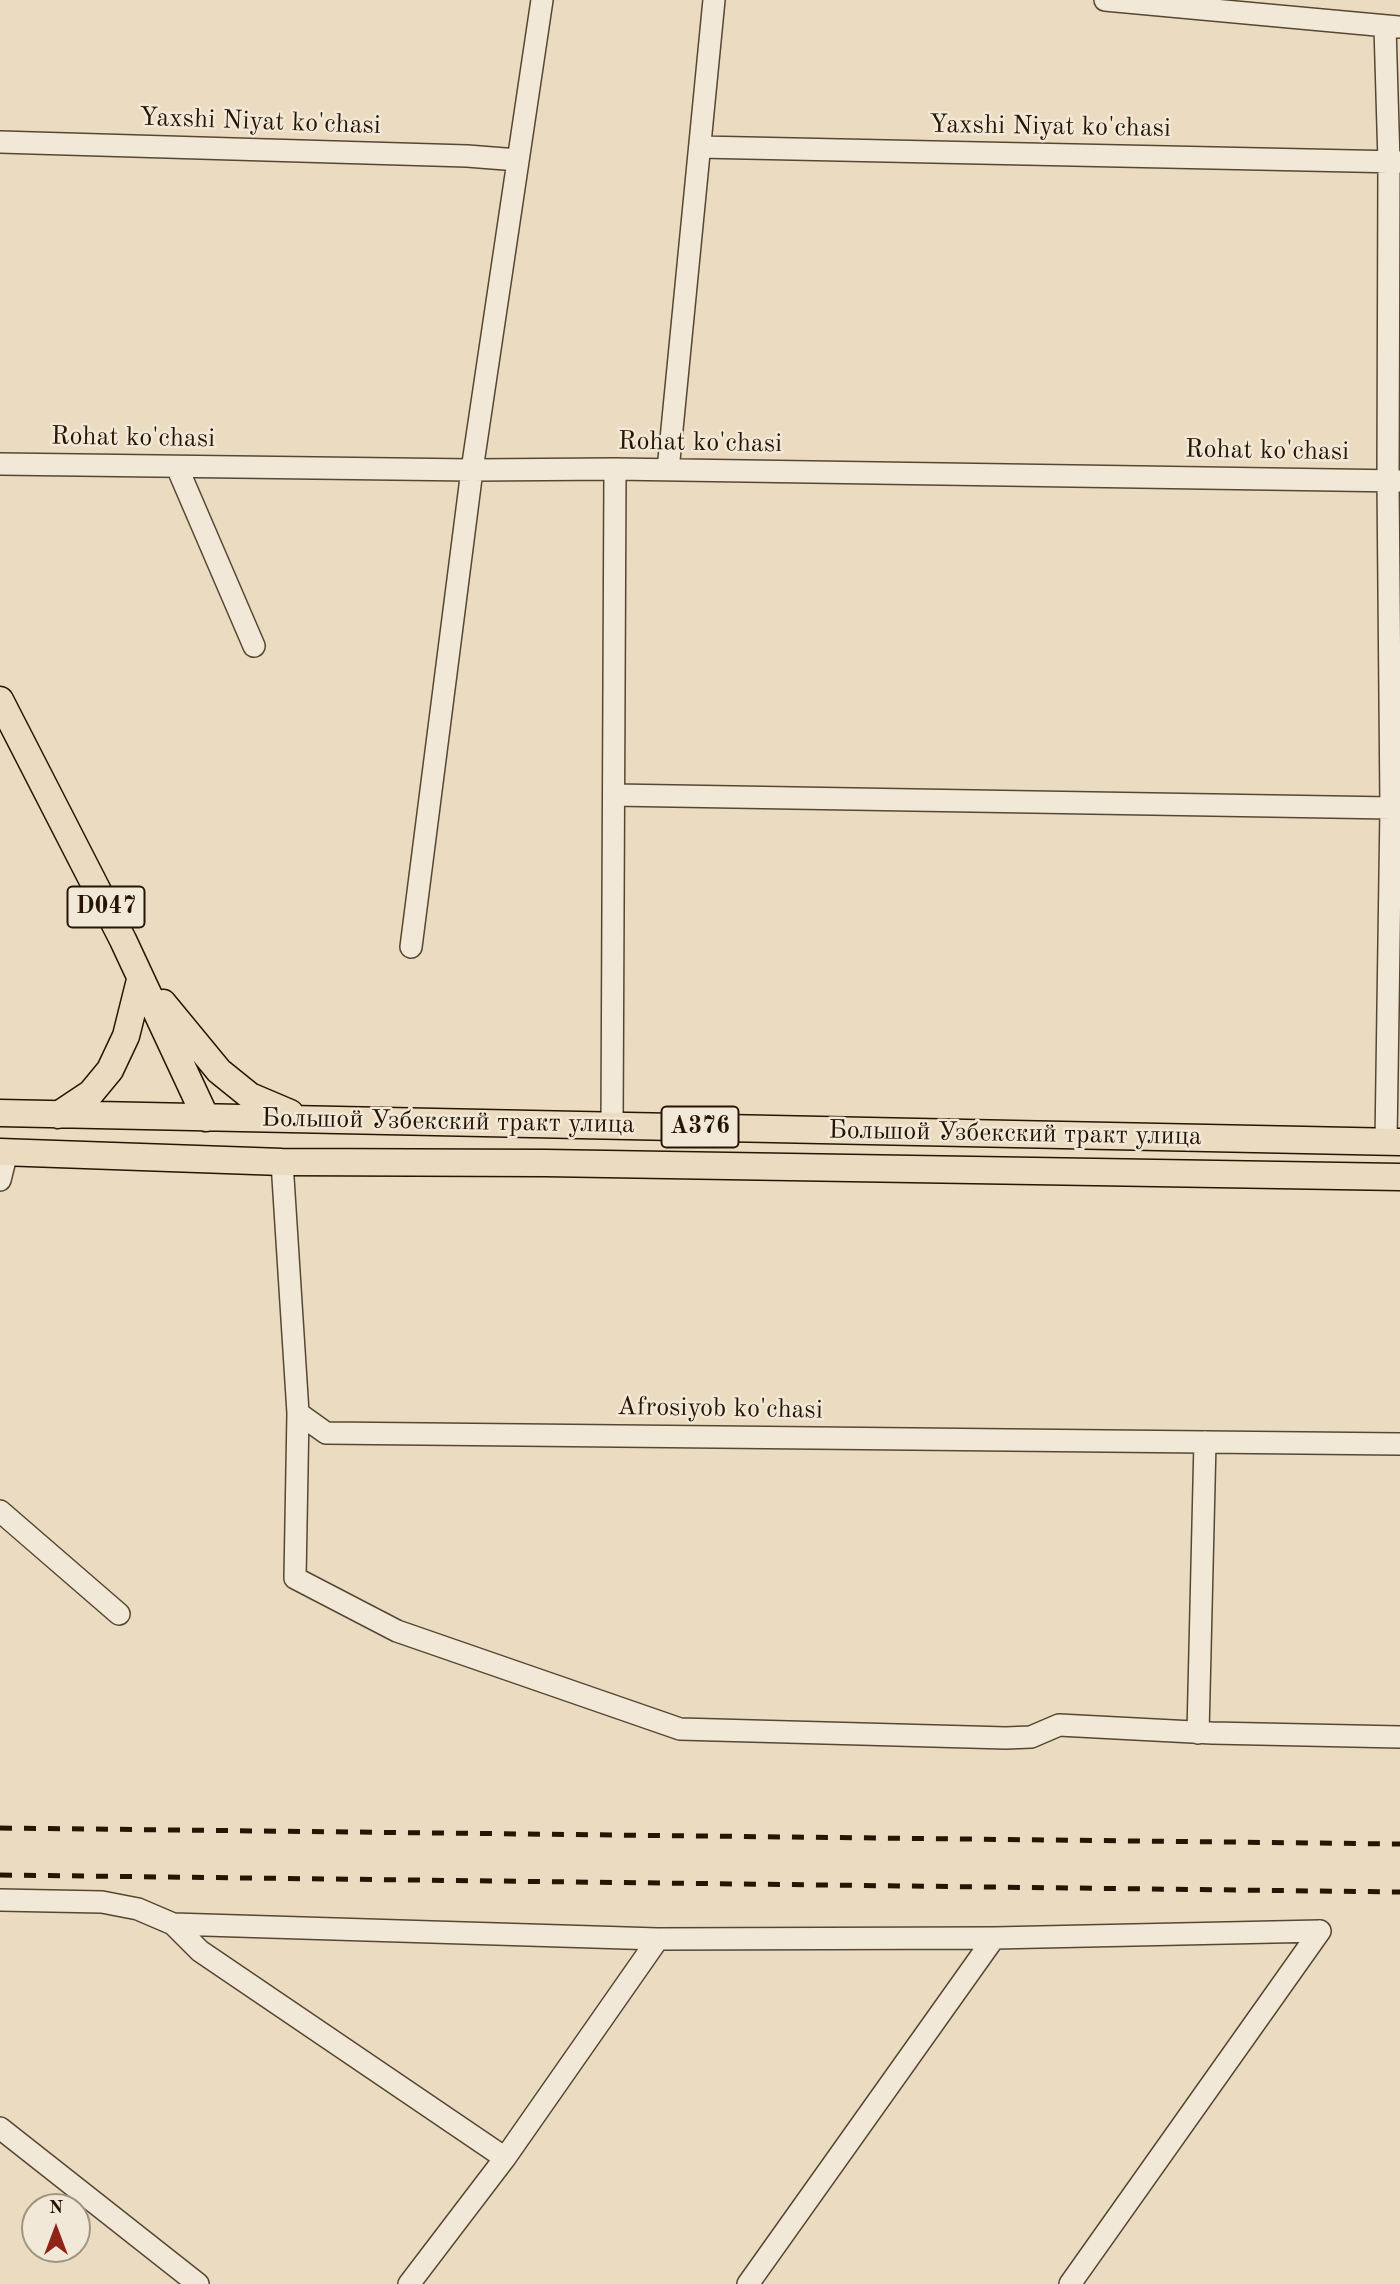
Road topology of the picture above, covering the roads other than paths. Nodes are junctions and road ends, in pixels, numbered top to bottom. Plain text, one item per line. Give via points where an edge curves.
1 (542, 0) edge
2 (714, 0) edge
3 (1105, 0) edge
4 (1393, 27) edge
5 (0, 142) edge
6 (700, 147) junction
7 (518, 160) junction
8 (1395, 162) edge
9 (0, 464) edge
10 (177, 467) junction
11 (615, 469) junction
12 (472, 470) junction
13 (668, 470) junction
14 (1394, 481) edge
15 (254, 646) dead end
16 (0, 700) edge
17 (614, 795) junction
18 (1391, 808) junction
19 (411, 947) dead end
20 (135, 970) junction
21 (0, 1113) edge
22 (58, 1115) junction
23 (206, 1118) junction
24 (305, 1119) junction
25 (612, 1125) junction
26 (1393, 1142) edge
27 (3, 1152) edge
28 (282, 1161) junction
29 (1400, 1177) edge
30 (0, 1180) edge
31 (298, 1413) junction
32 (1205, 1441) junction
33 (1400, 1444) edge
34 (0, 1511) edge
35 (119, 1614) dead end
36 (1198, 1733) junction
37 (1400, 1737) edge
38 (0, 1900) edge
39 (173, 1924) junction
40 (994, 1938) junction
41 (658, 1939) junction
42 (0, 2128) edge
43 (505, 2158) junction
44 (198, 2284) edge
45 (409, 2284) edge
46 (748, 2284) edge
47 (1070, 2284) edge

1 - 7 street
2 - 6 street
3 - 4 street
4 - 8 street
5 - 7 street, Yaxshi Niyat ko'chasi
6 - 8 street, Yaxshi Niyat ko'chasi
6 - 13 street
7 - 12 street
8 - 14 street
9 - 10 street, Rohat ko'chasi
10 - 12 street, Rohat ko'chasi
10 - 15 street
11 - 12 street, Rohat ko'chasi
11 - 13 street, Rohat ko'chasi
11 - 17 street
12 - 19 street
13 - 14 street, Rohat ko'chasi
14 - 18 street
16 - 20 main road, D047
17 - 18 street
17 - 25 street
18 - 26 street
20 - 22 main road via 126,1036 110,1070 91,1093
20 - 23 main road, D047
20 - 24 main road, D047 via 219,1071 250,1096
21 - 22 main road, Большой Узбекский тракт улица / A376
22 - 23 main road, Большой Узбекский тракт улица / A376
23 - 24 main road, Большой Узбекский тракт улица / A376
24 - 25 main road, Большой Узбекский тракт улица / A376
25 - 26 main road, Большой Узбекский тракт улица / A376
27 - 28 main road, Большой Узбекский тракт улица
27 - 30 street
28 - 29 main road, Большой Узбекский тракт улица
28 - 31 street
31 - 32 street, Afrosiyob ko'chasi via 326,1433
31 - 36 street via 295,1577 397,1630 680,1729 1006,1738 1031,1737 1059,1725
32 - 33 street, Afrosiyob ko'chasi
32 - 36 street
34 - 35 street
36 - 37 street
38 - 39 street via 102,1902 138,1909
39 - 41 street
39 - 43 street via 200,1951
40 - 41 street
40 - 46 street
40 - 47 street via 1321,1931
41 - 43 street
42 - 44 street
43 - 45 street

